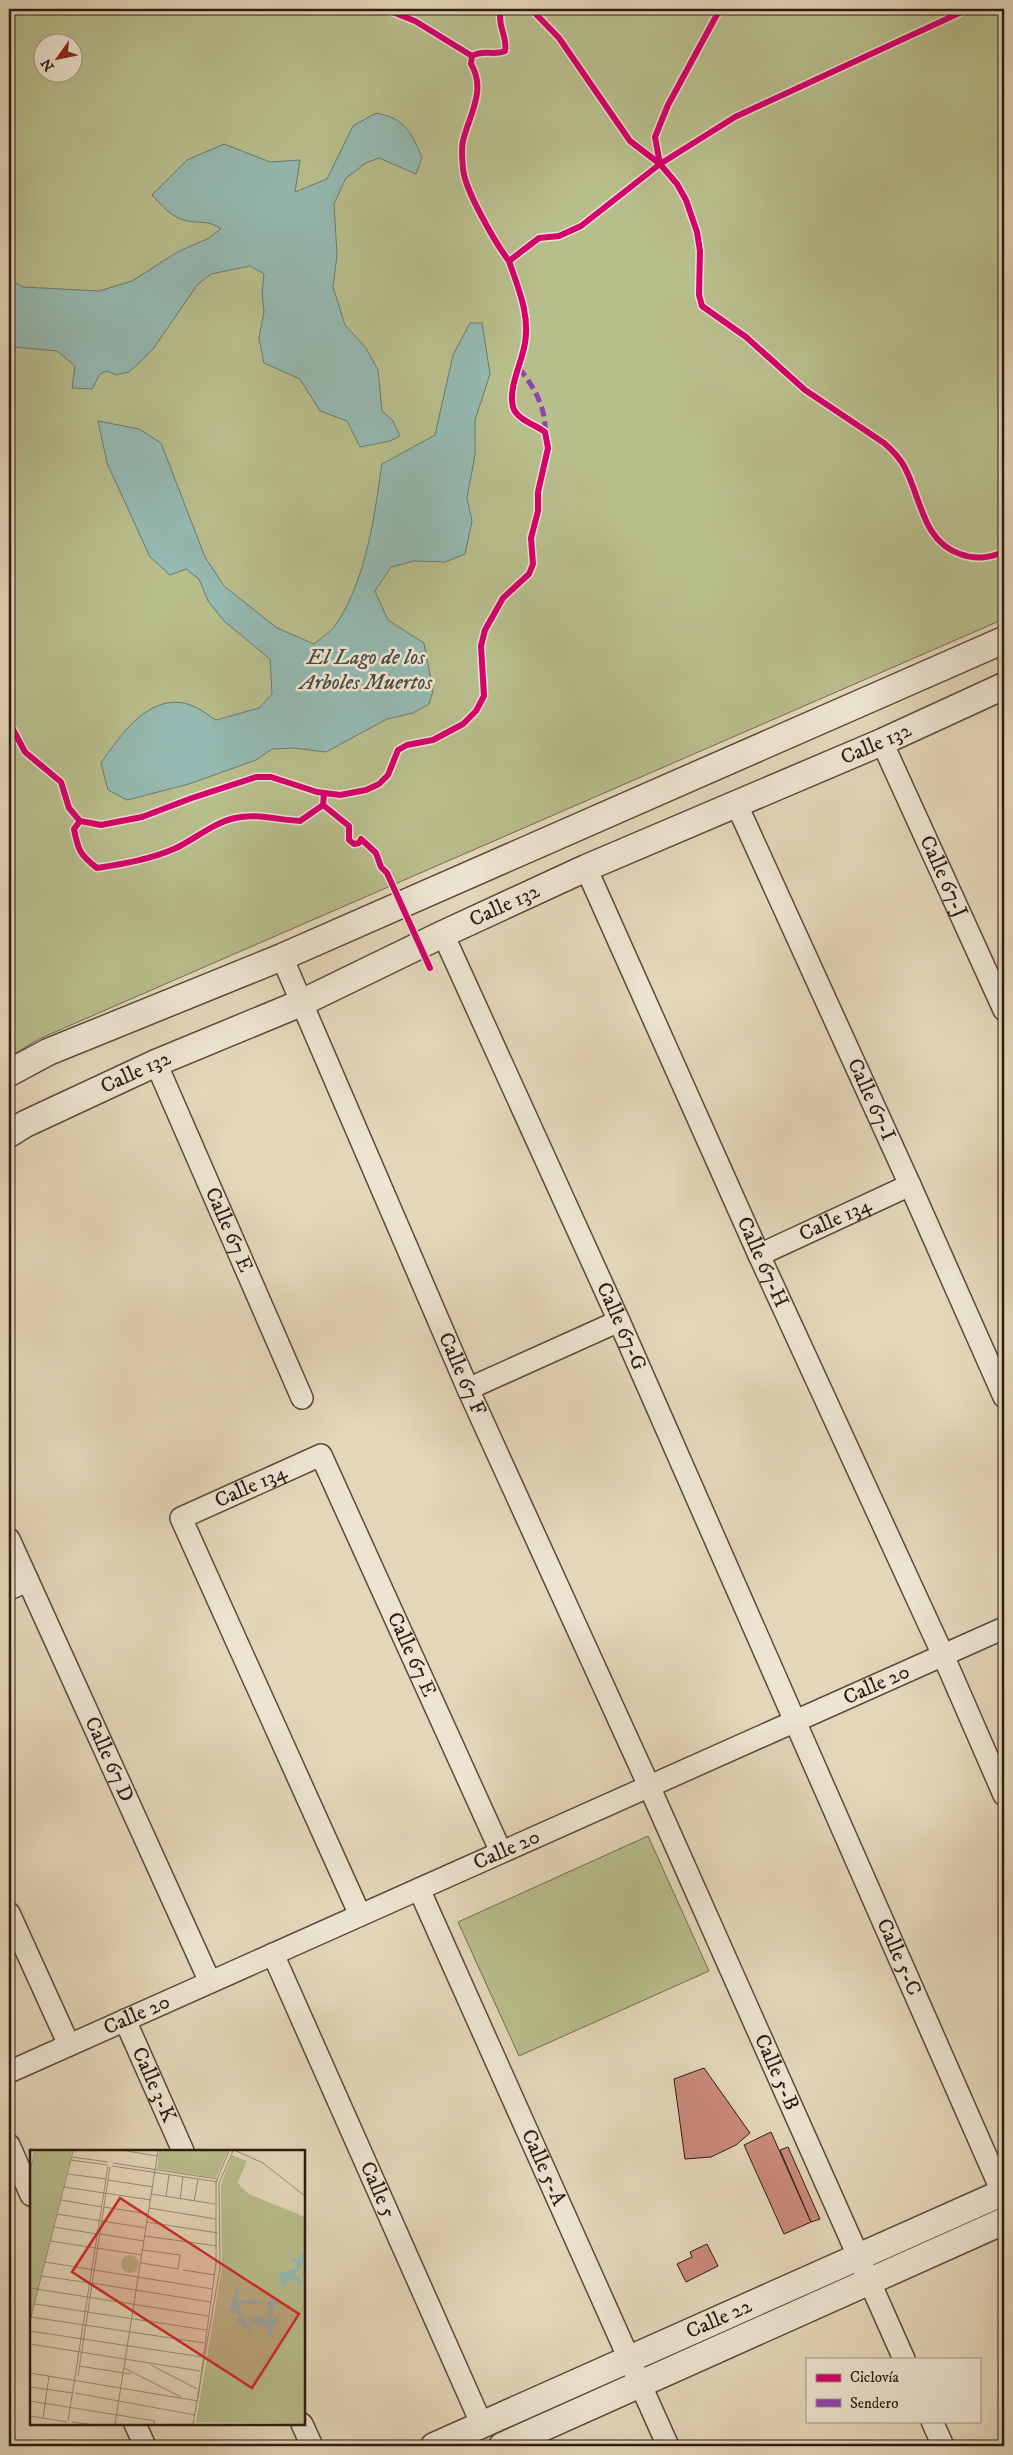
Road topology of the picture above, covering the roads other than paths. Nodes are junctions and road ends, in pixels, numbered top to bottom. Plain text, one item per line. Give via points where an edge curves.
1 (1004, 640) edge
2 (1004, 686) edge
3 (882, 742) junction
4 (736, 803) junction
5 (586, 868) junction
6 (443, 934) junction
7 (282, 957) junction
8 (301, 1003) junction
9 (1004, 1010) edge
10 (156, 1063) junction
11 (9, 1073) edge
12 (9, 1134) edge
13 (910, 1185) junction
14 (759, 1255) junction
15 (619, 1320) junction
16 (468, 1389) junction
17 (1004, 1397) edge
18 (302, 1398) dead end
19 (321, 1455) joint
20 (9, 1539) edge
21 (28, 1581) junction
22 (9, 1589) edge
23 (1004, 1628) edge
24 (943, 1655) junction
25 (796, 1721) junction
26 (649, 1786) junction
27 (1004, 1795) edge
28 (501, 1852) junction
29 (419, 1889) junction
30 (9, 1913) edge
31 (360, 1915) junction
32 (273, 1954) junction
33 (210, 1982) junction
34 (125, 2020) junction
35 (69, 2045) junction
36 (9, 2072) edge
37 (9, 2145) edge
38 (183, 2150) edge
39 (1003, 2192) edge
40 (30, 2193) edge
41 (1004, 2221) edge
42 (859, 2256) junction
43 (868, 2282) junction
44 (904, 2358) edge
45 (629, 2360) junction
46 (640, 2384) junction
47 (932, 2422) edge
48 (135, 2425) edge
49 (302, 2425) edge
50 (482, 2425) junction
51 (145, 2446) edge
52 (312, 2446) edge
53 (434, 2446) edge
54 (502, 2446) edge
55 (668, 2446) edge
56 (943, 2446) edge

1 - 7 street, Calle 132
2 - 3 street, Calle 132
3 - 4 street, Calle 132
3 - 9 street, Calle 67-J
4 - 5 street, Calle 132
4 - 13 street, Calle 67-I
5 - 6 street, Calle 132
5 - 14 street, Calle 67-H
6 - 8 street, Calle 132
6 - 15 street, Calle 67-G
7 - 8 street, Calle 67 F
7 - 11 street, Calle 132 via 48,1052
8 - 10 street, Calle 132
8 - 16 street, Calle 67 F
10 - 12 street, Calle 132
10 - 18 street, Calle 67 E
13 - 14 street, Calle 134
13 - 17 street, Calle 67-I
14 - 24 street, Calle 67-H
15 - 16 street
15 - 25 street, Calle 67-G
16 - 26 street, Calle 67 F
19 - 28 street, Calle 67 E
19 - 31 street, Calle 134 via 181,1518
20 - 21 street, Calle 67 D
21 - 22 street
21 - 33 street, Calle 67 D
23 - 24 street, Calle 20
24 - 25 street, Calle 20
24 - 27 street, Calle 67-H
25 - 26 street, Calle 20
25 - 39 street, Calle 5-C
26 - 28 street, Calle 20
26 - 42 street, Calle 5-B
28 - 29 street, Calle 20
29 - 31 street, Calle 20
29 - 45 street, Calle 5-A
30 - 35 street
31 - 32 street, Calle 20
32 - 33 street, Calle 20
32 - 50 street, Calle 5
33 - 34 street, Calle 20
34 - 35 street, Calle 20
34 - 38 street, Calle 3-K
35 - 36 street, Calle 20
37 - 40 street
39 - 42 street, Calle 22
41 - 43 street, Calle 22
42 - 43 street, Calle 5-B
42 - 45 street, Calle 22
43 - 44 street, Calle 5-B
43 - 46 street, Calle 22
45 - 46 street, Calle 5-A
45 - 50 street, Calle 22
46 - 54 street, Calle 22
46 - 55 street, Calle 5-A
47 - 56 street
48 - 51 street
49 - 52 street
50 - 53 street, Calle 22

